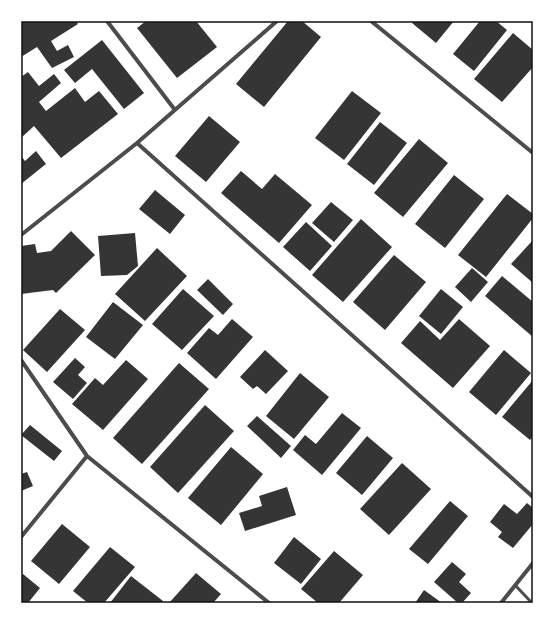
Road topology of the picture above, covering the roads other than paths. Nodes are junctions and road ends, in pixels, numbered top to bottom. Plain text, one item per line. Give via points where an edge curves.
1 (107, 21) edge
2 (276, 21) edge
3 (371, 21) edge
4 (175, 110) junction
5 (136, 143) junction
6 (533, 153) edge
7 (21, 235) edge
8 (21, 360) edge
9 (87, 456) junction
10 (533, 497) edge
11 (21, 537) edge
12 (533, 563) edge
13 (515, 585) junction
14 (268, 603) edge
15 (501, 603) edge
16 (532, 603) edge

1 - 4 street
2 - 4 street
3 - 6 street
4 - 5 street
5 - 7 street
5 - 10 street
8 - 9 street
9 - 11 street
9 - 14 street
12 - 13 street
13 - 15 street
13 - 16 lane

